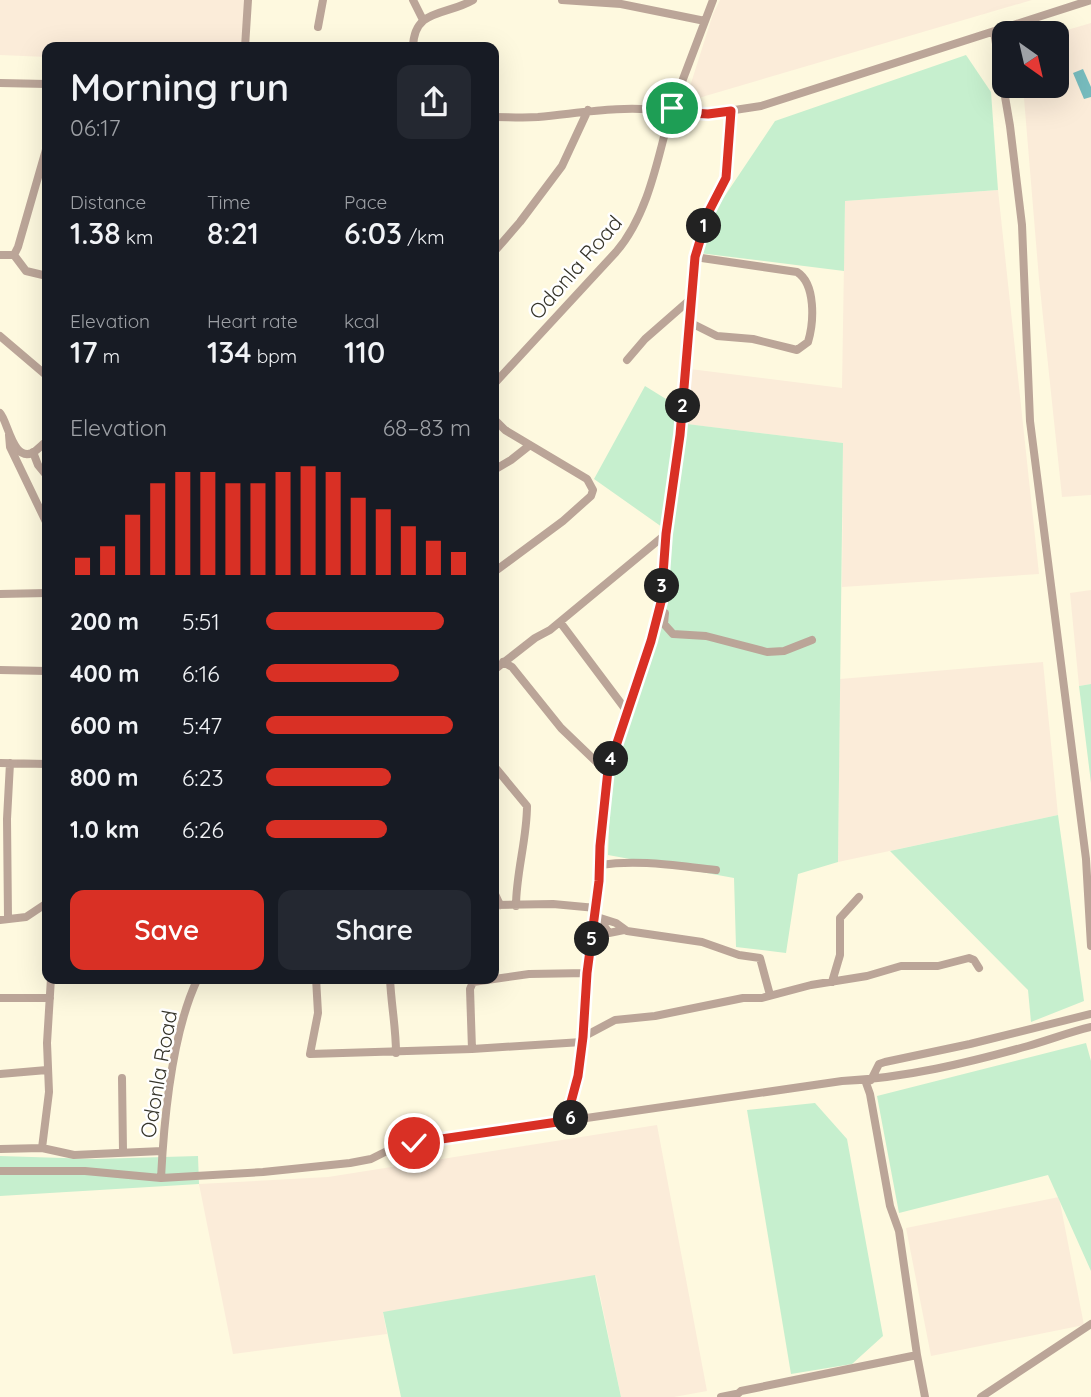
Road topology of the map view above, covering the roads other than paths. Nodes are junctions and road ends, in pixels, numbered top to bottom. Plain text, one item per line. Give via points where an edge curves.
1 (248, 0) edge
2 (323, 0) edge
3 (413, 0) edge
4 (473, 0) edge
5 (562, 0) edge
6 (713, 0) edge
7 (1091, 0) edge
8 (621, 2) edge
9 (454, 4) edge
10 (423, 20) junction
11 (705, 21) junction
12 (1027, 21) edge
13 (318, 27) dead end
14 (992, 33) edge
15 (245, 42) edge
16 (414, 42) edge
17 (0, 83) edge
18 (42, 84) edge
19 (1005, 98) edge
20 (588, 110) junction
21 (731, 111) junction
22 (670, 112) junction
23 (499, 117) edge
24 (42, 165) edge
25 (499, 246) edge
26 (0, 255) edge
27 (14, 255) junction
28 (695, 257) junction
29 (42, 275) edge
30 (693, 297) junction
31 (691, 323) junction
32 (0, 336) edge
33 (627, 360) dead end
34 (42, 372) edge
35 (499, 379) edge
36 (0, 413) edge
37 (499, 424) edge
38 (9, 435) junction
39 (42, 445) edge
40 (530, 445) junction
41 (33, 452) junction
42 (499, 467) edge
43 (42, 470) edge
44 (42, 514) edge
45 (666, 534) junction
46 (499, 568) edge
47 (42, 593) edge
48 (0, 594) edge
49 (659, 611) junction
50 (560, 622) junction
51 (812, 640) dead end
52 (503, 662) junction
53 (499, 666) edge
54 (0, 670) edge
55 (42, 671) edge
56 (626, 710) junction
57 (0, 763) edge
58 (10, 763) junction
59 (42, 764) edge
60 (499, 772) edge
61 (608, 773) junction
62 (600, 865) junction
63 (716, 870) dead end
64 (859, 897) dead end
65 (499, 905) edge
66 (516, 906) junction
67 (42, 907) edge
68 (596, 914) junction
69 (4, 919) edge
70 (1091, 946) edge
71 (979, 968) dead end
72 (587, 973) junction
73 (499, 977) edge
74 (832, 982) junction
75 (53, 984) edge
76 (196, 984) edge
77 (316, 984) edge
78 (390, 984) edge
79 (472, 984) edge
80 (770, 995) junction
81 (0, 998) edge
82 (50, 998) junction
83 (1091, 1014) edge
84 (585, 1023) junction
85 (1091, 1027) edge
86 (594, 1030) junction
87 (583, 1039) junction
88 (472, 1049) junction
89 (396, 1053) junction
90 (47, 1070) junction
91 (0, 1074) edge
92 (122, 1078) dead end
93 (868, 1080) junction
94 (571, 1120) junction
95 (43, 1148) junction
96 (0, 1149) edge
97 (123, 1151) junction
98 (162, 1151) junction
99 (0, 1171) edge
100 (161, 1178) junction
101 (1091, 1324) edge
102 (917, 1355) junction
103 (735, 1396) edge
104 (721, 1397) edge
105 (925, 1397) edge
106 (981, 1397) edge

1 - 15 street
2 - 13 street
3 - 10 street
4 - 9 street
5 - 8 street
6 - 11 street, Odonla Road
7 - 12 street
8 - 11 street
9 - 10 street
10 - 16 street via 416,27
11 - 22 street, Odonla Road
14 - 21 street via 818,89
17 - 18 street
19 - 70 street via 1022,225 1030,421 1086,859
20 - 22 street via 628,107
20 - 23 street
20 - 25 street via 562,166
21 - 22 street
21 - 28 street via 726,178 709,211
22 - 35 street, Odonla Road via 632,232
24 - 27 street
26 - 27 street
27 - 29 street via 26,271
28 - 30 street
28 - 31 street via 797,272 810,291 811,321 808,342 797,350 717,336
30 - 31 street
30 - 33 street
31 - 45 street
32 - 34 street
36 - 38 street
37 - 40 street
38 - 41 street via 19,451
38 - 44 street via 10,447
39 - 41 street
40 - 42 street
40 - 46 street via 587,479 593,490 563,521
41 - 43 street
45 - 49 street
45 - 50 street
47 - 48 street
49 - 51 street via 665,613 664,624 673,634 706,636 767,652
49 - 56 street
50 - 52 street
50 - 56 street
52 - 53 street
52 - 61 street
54 - 55 street
56 - 61 street
57 - 58 street
58 - 59 street
58 - 69 street
60 - 66 street via 527,806
61 - 62 street
62 - 63 street via 643,861
62 - 68 street
64 - 74 street via 840,918 840,955
65 - 66 street
66 - 68 street via 553,904
67 - 69 street via 26,917
68 - 72 street
68 - 80 street via 624,930 760,958
71 - 74 street via 969,958 938,966 901,966
72 - 73 street
72 - 84 street
74 - 80 street
75 - 82 street
76 - 98 street, Odonla Road via 183,1015
77 - 89 street via 318,1013 310,1054
78 - 89 street
79 - 88 street
80 - 86 street via 615,1020
81 - 82 street
82 - 90 street
83 - 93 street via 885,1062
84 - 86 street
84 - 87 street
85 - 93 street via 981,1058
86 - 87 street
87 - 88 street
87 - 94 street
88 - 89 street
90 - 91 street
90 - 95 street
92 - 97 street
93 - 94 street
93 - 102 street via 890,1206 899,1231
94 - 100 street via 414,1143 350,1163
95 - 96 street
95 - 97 street via 74,1155
97 - 98 street
98 - 100 street, Odonla Road
99 - 100 street via 85,1171
101 - 106 street
102 - 103 street via 741,1391
102 - 105 street
103 - 104 street

